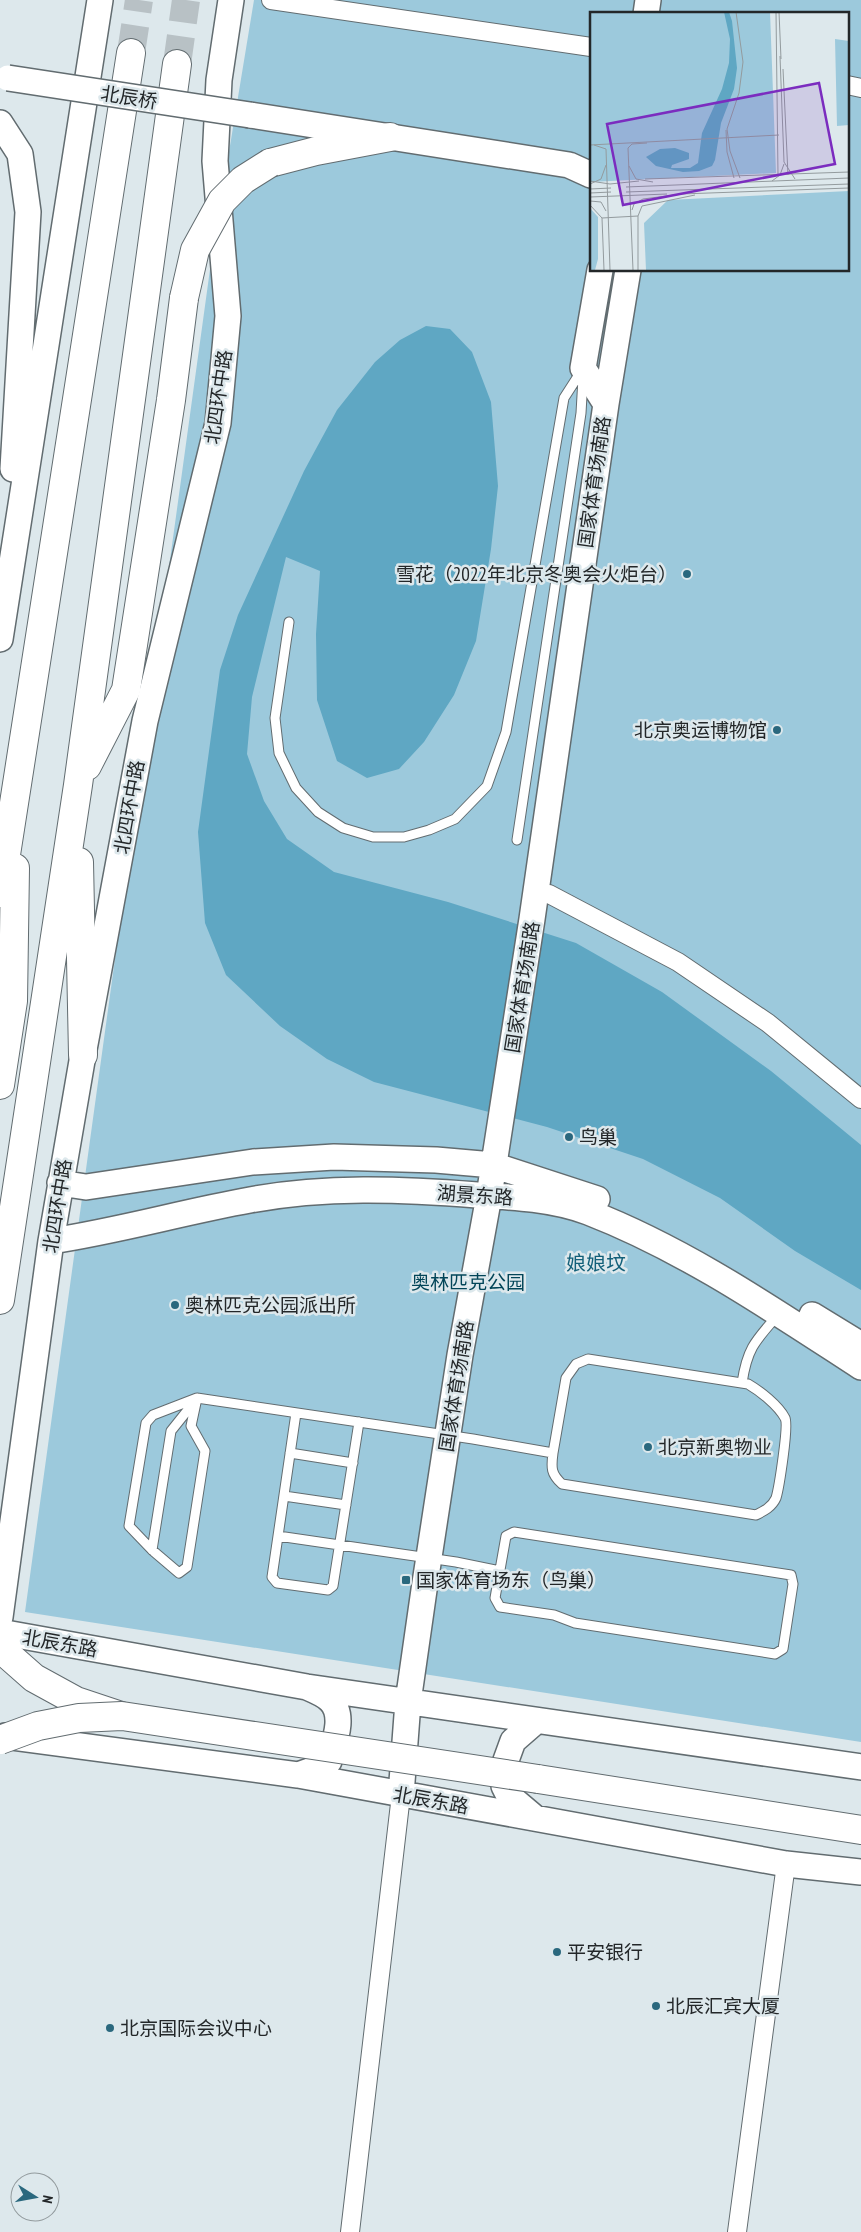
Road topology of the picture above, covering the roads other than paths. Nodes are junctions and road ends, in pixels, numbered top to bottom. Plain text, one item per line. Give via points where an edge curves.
1 (100, 0) edge
2 (231, 0) edge
3 (272, 0) edge
4 (590, 47) edge
5 (131, 53) tunnel mouth
6 (177, 64) tunnel mouth
7 (4, 78) edge
8 (848, 85) edge
9 (861, 88) edge
10 (0, 123) edge
11 (390, 137) junction
12 (590, 176) edge
13 (600, 271) edge
14 (628, 271) edge
15 (583, 368) junction
16 (606, 404) junction
17 (289, 622) dead end
18 (2, 627) edge
19 (78, 785) junction
20 (16, 797) junction
21 (517, 840) dead end
22 (0, 893) edge
23 (549, 894) dead end
24 (83, 1055) junction
25 (0, 1085) edge
26 (861, 1099) edge
27 (493, 1165) junction
28 (60, 1183) junction
29 (489, 1196) junction
30 (51, 1241) junction
31 (0, 1300) edge
32 (779, 1314) junction
33 (861, 1345) edge
34 (861, 1367) edge
35 (742, 1383) junction
36 (197, 1398) junction
37 (296, 1413) junction
38 (359, 1422) junction
39 (448, 1436) junction
40 (290, 1453) junction
41 (553, 1453) junction
42 (352, 1463) junction
43 (284, 1496) junction
44 (346, 1505) junction
45 (278, 1536) junction
46 (340, 1545) junction
47 (152, 1550) junction
48 (430, 1558) junction
49 (500, 1570) junction
50 (0, 1617) edge
51 (0, 1632) edge
52 (0, 1648) edge
53 (308, 1687) junction
54 (408, 1702) junction
55 (122, 1716) junction
56 (536, 1721) junction
57 (0, 1735) edge
58 (0, 1740) edge
59 (861, 1767) edge
60 (298, 1775) junction
61 (401, 1795) junction
62 (537, 1819) junction
63 (861, 1830) edge
64 (786, 1864) junction
65 (861, 1872) edge
66 (350, 2232) edge
67 (737, 2232) edge

1 - 18 street
2 - 24 street, 北四环中路 via 219,80 215,161 228,316 218,424 145,721
3 - 4 street
5 - 20 highway
6 - 19 highway
7 - 11 street, 北辰桥, bridge
8 - 9 street
10 - 18 street via 20,154 28,212
11 - 12 street, 北辰桥 via 569,165
11 - 19 highway, bridge via 270,163 243,180 222,201 195,250 184,298 126,690
13 - 15 street
14 - 16 street, 国家体育场南路
15 - 16 street
15 - 17 lane via 564,398 506,732 487,786 455,819 404,837 373,837 343,828 330,820 296,788 279,753 276,718
15 - 21 lane via 580,423
16 - 27 street, 国家体育场南路
19 - 24 highway
19 - 31 highway
20 - 22 highway
20 - 25 highway via 13,1001
23 - 26 street via 678,962 768,1022
24 - 28 street, 北四环中路
27 - 28 street, 湖景东路 via 334,1157 254,1162 86,1187
27 - 29 street, 国家体育场南路
27 - 33 street, 湖景东路 via 603,1201 653,1224
28 - 30 street, 北四环中路
29 - 30 street, 湖景东路 via 337,1189 251,1200
29 - 32 street, 湖景东路 via 511,1196 587,1212 651,1240 743,1290
29 - 39 street, 国家体育场南路
30 - 50 street, 北四环中路
32 - 34 street, 湖景东路
32 - 35 lane via 755,1340 745,1360
35 - 41 lane via 588,1359 576,1364 566,1378
35 - 41 lane via 761,1391 786,1418 787,1432 776,1499 767,1510 756,1515 562,1484 553,1476
36 - 37 lane
36 - 47 lane via 170,1431
36 - 47 lane via 153,1415 146,1423 129,1526
36 - 47 lane via 191,1426 205,1451 187,1567 179,1573
37 - 38 lane
37 - 40 lane
38 - 39 lane
38 - 42 lane
39 - 41 lane
39 - 48 street, 国家体育场南路
40 - 42 lane
40 - 43 lane
42 - 44 lane
43 - 44 lane
43 - 45 lane
44 - 46 lane
45 - 46 lane
45 - 46 lane via 272,1577 276,1583 328,1590 333,1586
46 - 48 lane
48 - 49 lane
48 - 54 street, 国家体育场南路
49 - 49 lane via 495,1598 500,1607 575,1623 775,1654 783,1649 793,1584 791,1575 514,1532 506,1536
51 - 53 street, 北辰东路
52 - 55 highway via 34,1678 76,1701
53 - 54 street, 北辰东路
53 - 60 street via 331,1700 338,1715 336,1738 329,1761
54 - 56 street, 北辰东路
54 - 61 street, 国家体育场南路
55 - 58 highway, bridge via 79,1718 38,1726
55 - 63 highway, bridge
56 - 59 street, 北辰东路
56 - 62 street via 514,1741 505,1763 504,1786 509,1796
57 - 60 street, 北辰东路
60 - 61 street, 北辰东路
61 - 62 street, 北辰东路
61 - 66 street
62 - 64 street, 北辰东路
64 - 65 street, 北辰东路
64 - 67 street

